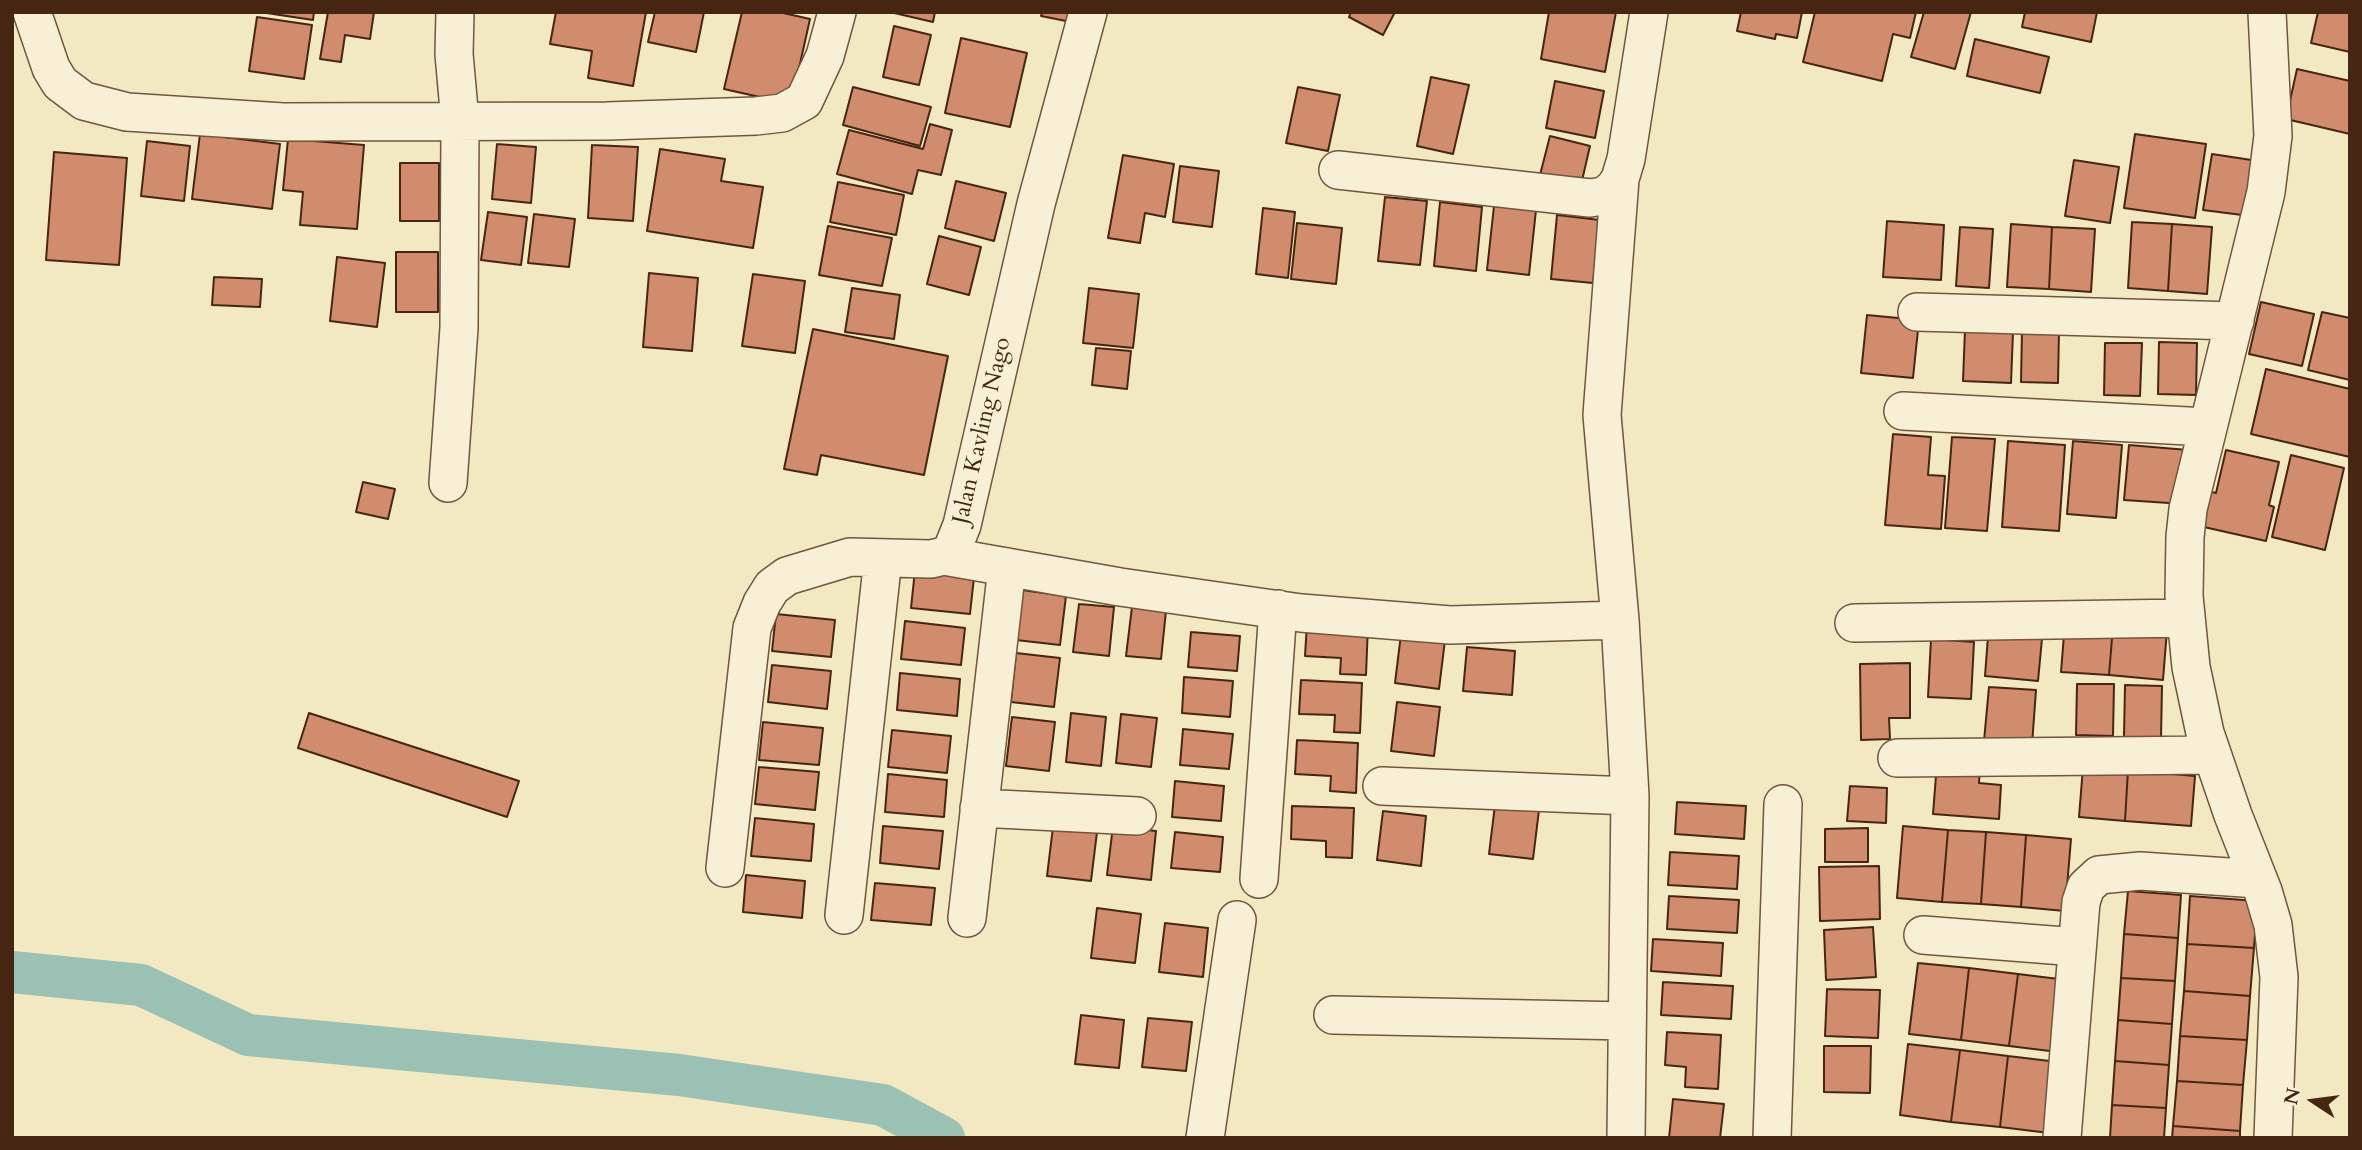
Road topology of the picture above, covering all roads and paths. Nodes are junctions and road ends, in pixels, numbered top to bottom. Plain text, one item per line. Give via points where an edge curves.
1 (32, 12) edge
2 (455, 12) edge
3 (836, 12) edge
4 (1088, 12) edge
5 (1649, 12) edge
6 (2267, 12) edge
7 (460, 121) junction
8 (1338, 170) dead end
9 (1620, 179) junction
10 (1917, 312) dead end
11 (2235, 321) junction
12 (1903, 411) dead end
13 (2207, 427) junction
14 (448, 483) dead end
15 (944, 556) junction
16 (883, 558) junction
17 (1007, 568) junction
18 (1278, 609) junction
19 (2186, 618) junction
20 (1620, 621) junction
21 (1854, 623) dead end
22 (2213, 755) junction
23 (1897, 758) dead end
24 (1382, 786) dead end
25 (1630, 796) junction
26 (1783, 804) dead end
27 (979, 808) junction
28 (1137, 816) dead end
29 (725, 868) dead end
30 (2258, 879) junction
31 (1259, 880) dead end
32 (844, 915) dead end
33 (967, 918) dead end
34 (1237, 920) dead end
35 (1923, 934) dead end
36 (2077, 947) junction
37 (1332, 1015) dead end
38 (1627, 1021) junction
39 (1205, 1138) edge
40 (1626, 1138) edge
41 (1772, 1138) edge
42 (2062, 1138) edge
43 (2273, 1138) edge

1 - 7 street via 60,83 84,101 127,112 283,122
2 - 7 street
3 - 7 street via 825,56 804,101 782,113 607,121
4 - 15 street, Jalan Kavling Nago via 1036,204 962,525 952,550
5 - 9 street
6 - 11 street via 2273,136 2266,192
7 - 14 street via 459,328
8 - 9 street via 1590,198 1604,196
9 - 20 street via 1602,415
10 - 11 street
11 - 13 street
12 - 13 street
13 - 19 street via 2188,509
15 - 16 street
15 - 17 street
16 - 29 street via 850,557 787,576 772,587 762,603 752,628
16 - 32 street
17 - 18 street
17 - 27 street
18 - 20 street via 1450,625
18 - 31 street
19 - 21 street
19 - 22 street via 2191,667
20 - 25 street
22 - 23 street
22 - 30 street
24 - 25 street
25 - 38 street
26 - 41 street
27 - 28 street
27 - 33 street
30 - 36 street via 2140,870 2099,875 2086,887 2081,902
30 - 43 street via 2273,925 2279,977
34 - 39 street
35 - 36 street
36 - 42 street
37 - 38 street
38 - 40 street

